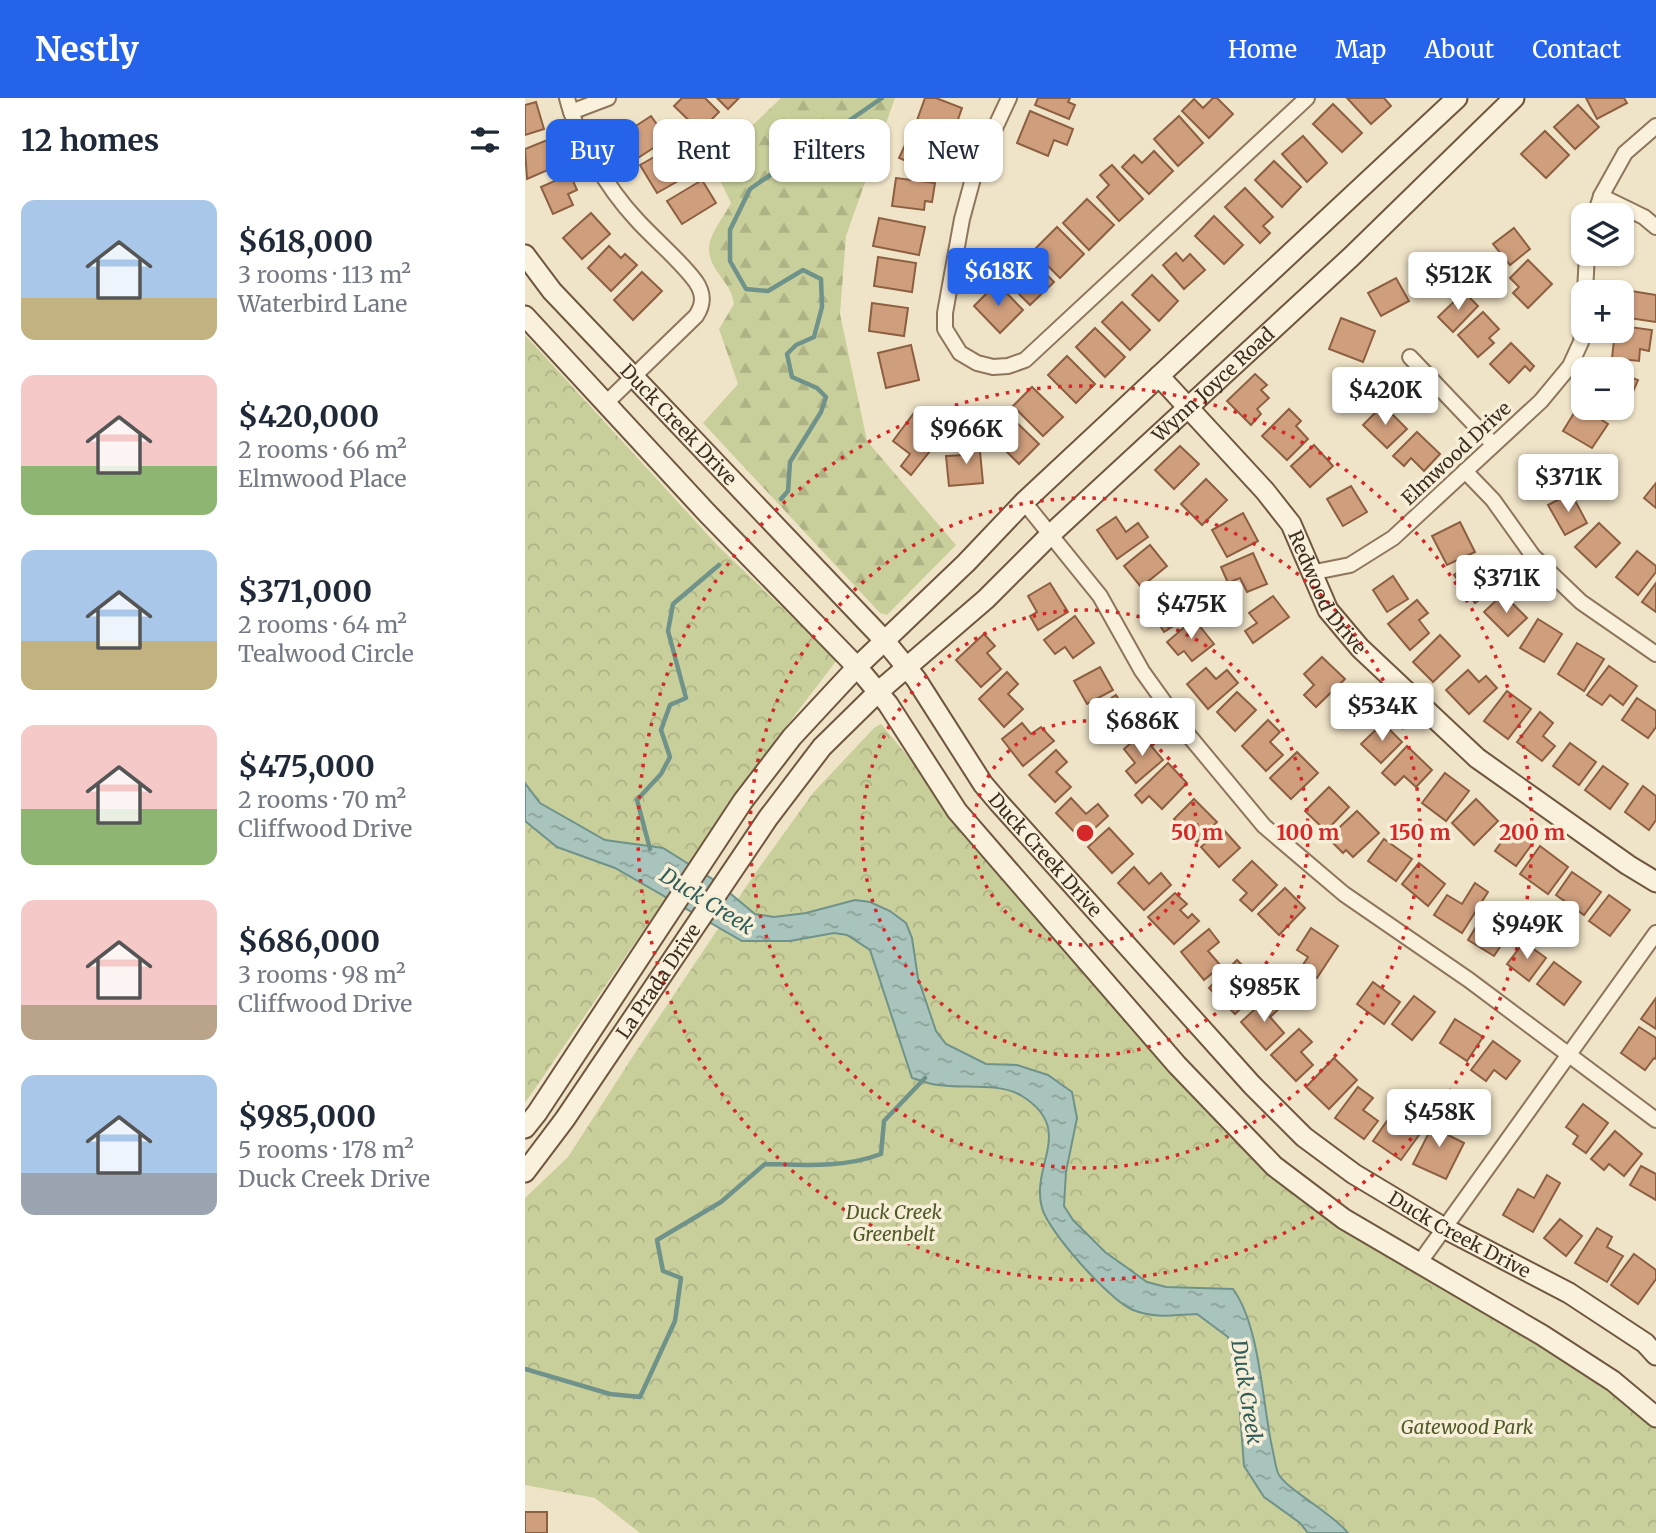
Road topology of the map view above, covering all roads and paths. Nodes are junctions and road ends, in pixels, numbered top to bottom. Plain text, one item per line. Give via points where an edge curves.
1 (608, 98) edge
2 (1009, 98) edge
3 (1307, 98) edge
4 (1457, 98) edge
5 (1506, 101) edge
6 (569, 105) edge
7 (1656, 126) edge
8 (1601, 197) junction
9 (1599, 203) edge
10 (1656, 226) edge
11 (525, 255) edge
12 (525, 317) edge
13 (1581, 343) edge
14 (1410, 357) dead end
15 (1159, 376) junction
16 (632, 377) junction
17 (606, 403) junction
18 (1187, 408) junction
19 (1493, 444) junction
20 (1465, 471) junction
21 (1024, 502) junction
22 (1051, 534) junction
23 (1310, 573) junction
24 (884, 640) junction
25 (1656, 654) edge
26 (857, 667) junction
27 (906, 667) junction
28 (877, 692) junction
29 (1656, 882) edge
30 (1656, 933) edge
31 (1569, 1053) junction
32 (1653, 1113) edge
33 (525, 1128) edge
34 (525, 1171) edge
35 (1444, 1228) junction
36 (1420, 1262) junction
37 (1656, 1355) edge
38 (1656, 1417) edge

1 - 6 street
2 - 3 street via 975,171 945,313 945,329 960,353 977,363 1000,367 1025,360
4 - 15 main road
5 - 18 main road, Wynn Joyce Road via 1352,256
6 - 16 street via 601,173 633,217 696,282 702,295 696,316
7 - 8 street via 1625,153
8 - 9 street
8 - 10 street
11 - 16 main road, Duck Creek Drive
12 - 17 main road, Duck Creek Drive
13 - 19 street, Elmwood Drive via 1570,366 1541,401
14 - 19 street
15 - 18 main road, Redwood Drive
15 - 21 main road
16 - 17 street
16 - 24 main road, Duck Creek Drive
17 - 26 main road, Duck Creek Drive
18 - 22 main road, Wynn Joyce Road
18 - 23 main road, Redwood Drive via 1291,524
19 - 20 street, Elmwood Drive
20 - 23 street, Elmwood Drive via 1393,538 1350,565
20 - 25 street via 1493,500 1533,556 1581,602
21 - 22 street
21 - 24 main road
22 - 27 main road, Wynn Joyce Road via 986,599
22 - 31 street via 1100,596 1142,671 1185,732 1264,826 1344,894
23 - 29 main road, Redwood Drive via 1328,610 1360,648 1477,758
24 - 26 main road, La Prada Drive
24 - 27 main road, Duck Creek Drive
26 - 28 main road, Duck Creek Drive
26 - 33 main road, La Prada Drive via 792,737 743,801
27 - 28 main road, La Prada Drive
27 - 35 main road, Duck Creek Drive via 982,784 1252,1085 1304,1137 1353,1174
28 - 34 main road, La Prada Drive via 822,747 768,818
28 - 36 main road, Duck Creek Drive via 957,811 1177,1065 1283,1173 1344,1219
30 - 31 street
31 - 32 street
31 - 35 street
35 - 36 street
35 - 37 main road, Duck Creek Drive via 1569,1293
36 - 38 main road, Duck Creek Drive via 1613,1381

